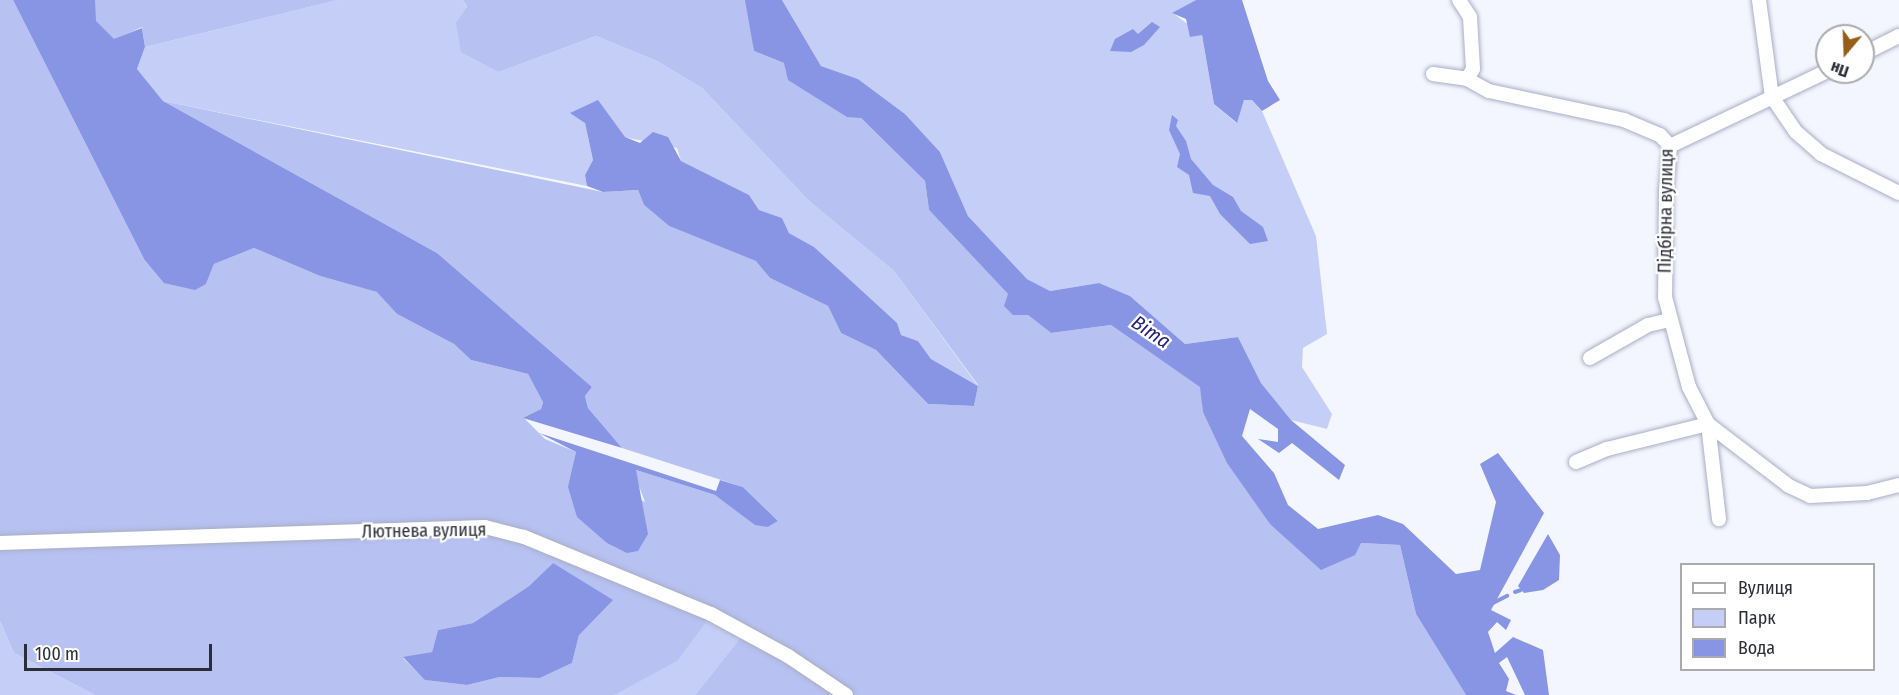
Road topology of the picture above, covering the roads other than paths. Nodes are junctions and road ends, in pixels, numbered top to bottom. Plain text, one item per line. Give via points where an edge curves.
1 (1459, 0) edge
2 (1759, 0) edge
3 (1899, 36) edge
4 (1875, 48) edge
5 (1433, 74) dead end
6 (1815, 77) edge
7 (1467, 78) junction
8 (1772, 97) junction
9 (1670, 146) junction
10 (1899, 193) edge
11 (1669, 320) junction
12 (1590, 358) dead end
13 (1708, 424) junction
14 (1576, 462) dead end
15 (1899, 485) edge
16 (1719, 519) dead end
17 (0, 543) edge
18 (846, 695) edge

1 - 7 street via 1470,17 1473,69
2 - 8 street
3 - 4 street
5 - 7 street
6 - 8 street
7 - 9 street, Підбірна вулиця via 1489,91 1624,120 1660,135
8 - 9 street
8 - 10 street via 1796,132 1821,154
9 - 11 street, Підбірна вулиця via 1665,274
11 - 12 street via 1648,325
11 - 13 street, Підбірна вулиця via 1689,387
13 - 14 street via 1607,449
13 - 15 street via 1789,486 1810,496 1867,493
13 - 16 street
17 - 18 street, Лютнева вулиця via 485,527 524,537 711,614 788,656

